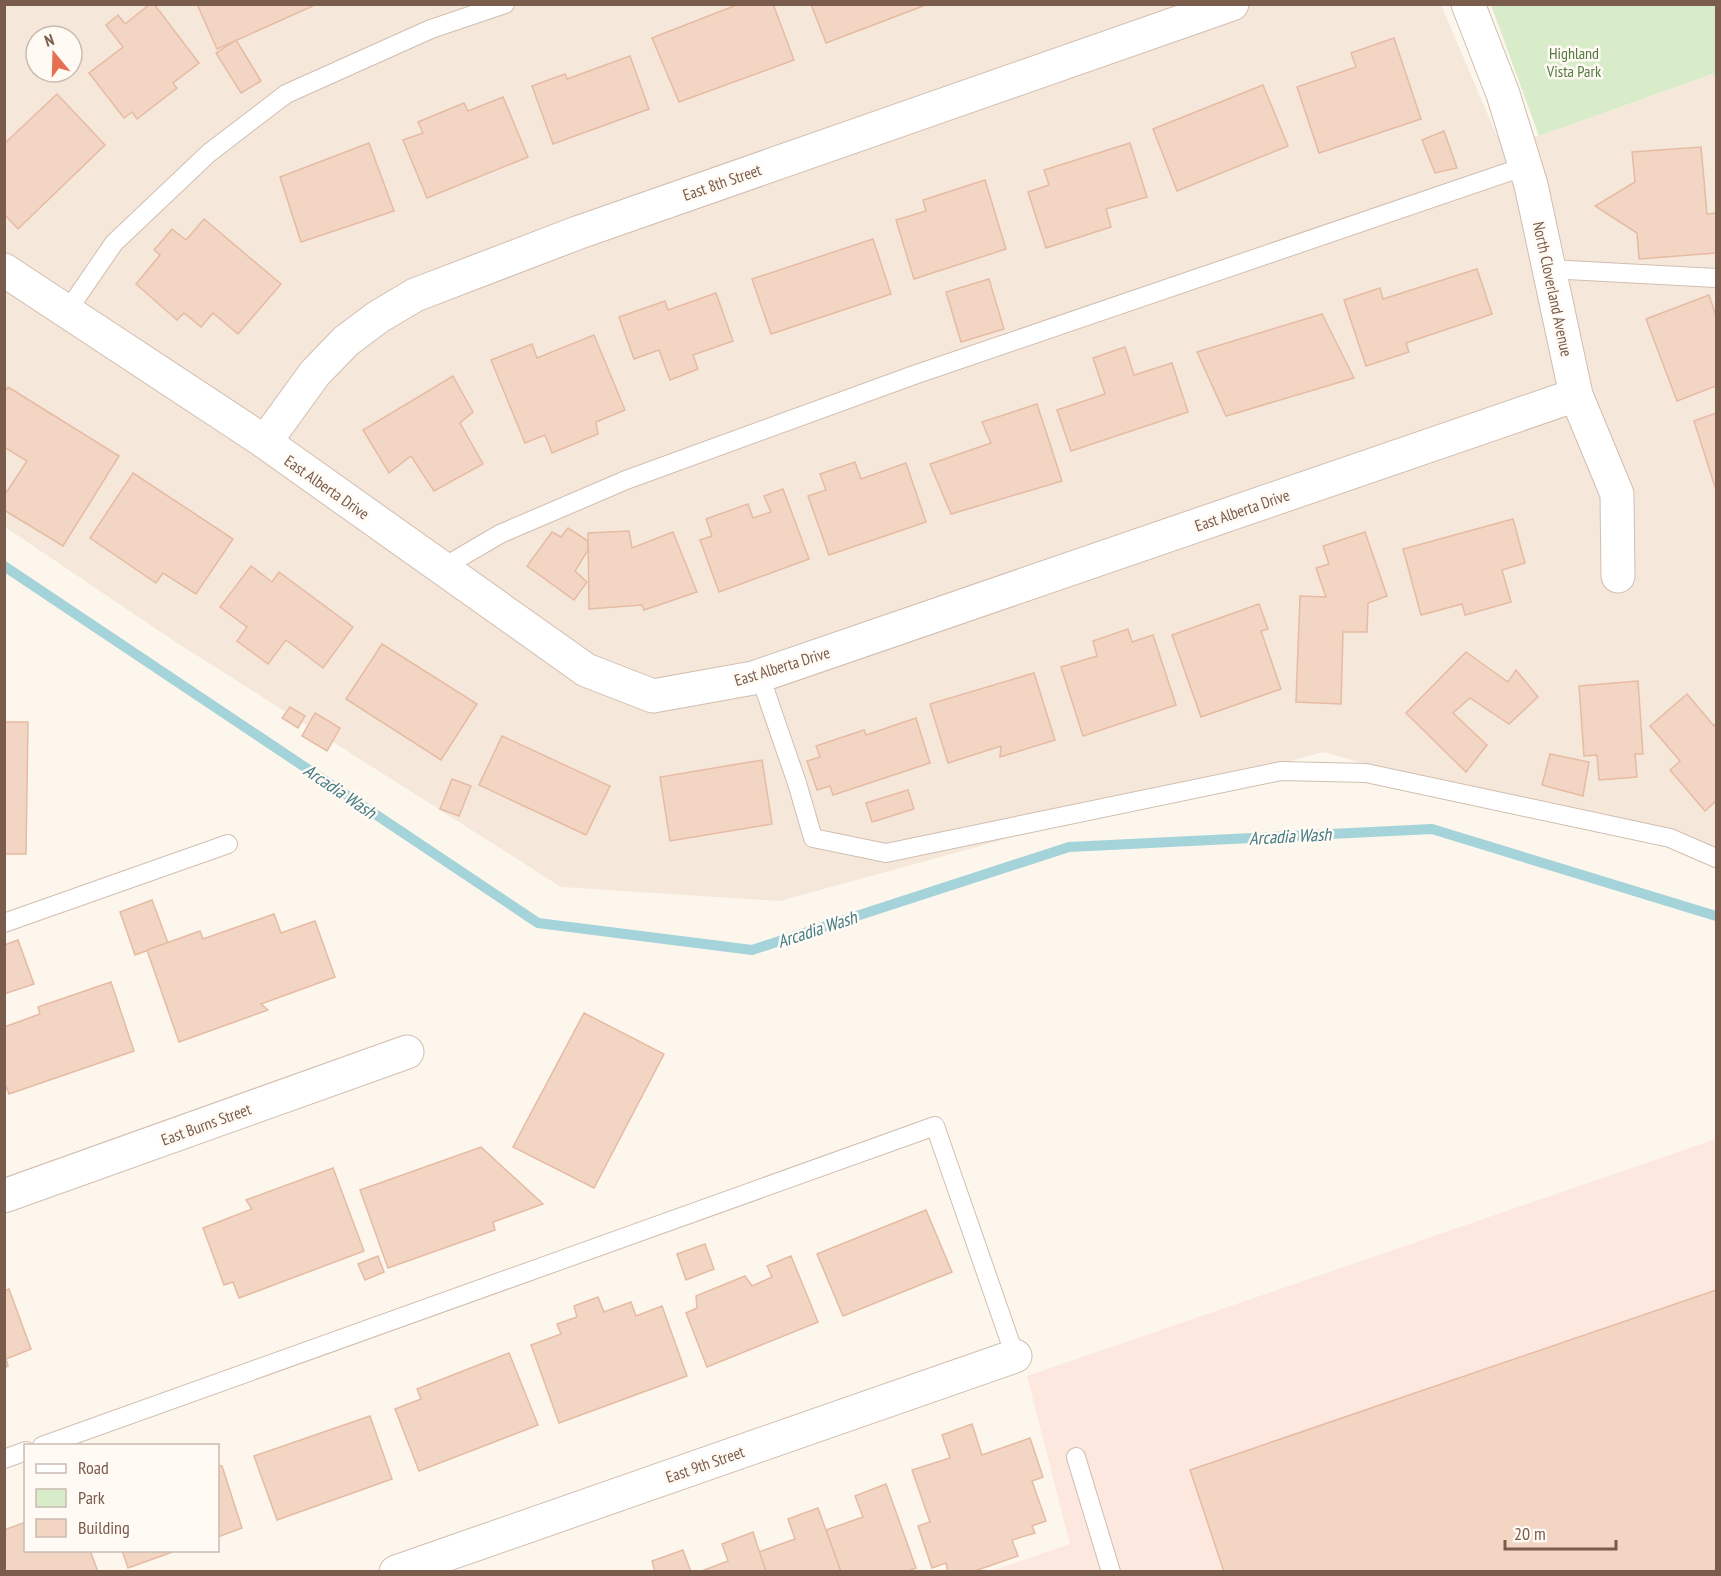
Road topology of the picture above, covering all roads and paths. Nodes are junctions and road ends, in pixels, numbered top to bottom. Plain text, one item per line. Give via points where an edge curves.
1 (505, 4) edge
2 (1232, 4) edge
3 (1468, 4) edge
4 (1526, 166) junction
5 (1549, 269) junction
6 (4, 270) edge
7 (1716, 278) edge
8 (68, 310) junction
9 (1576, 394) junction
10 (265, 442) junction
11 (442, 567) junction
12 (1618, 576) dead end
13 (760, 676) junction
14 (228, 844) dead end
15 (1716, 858) edge
16 (4, 923) edge
17 (407, 1052) dead end
18 (4, 1196) edge
19 (1015, 1356) joint
20 (48, 1444) edge
21 (24, 1452) edge
22 (1076, 1457) dead end
23 (4, 1459) edge
24 (396, 1572) edge
25 (1111, 1572) edge

1 - 8 lane via 431,29 286,94 209,153 114,243
2 - 10 street, East 8th Street via 577,233 415,295 346,341 315,373
3 - 4 street, North Cloverland Avenue
4 - 5 street, North Cloverland Avenue
4 - 11 lane via 914,375 626,480 500,534
5 - 7 lane
5 - 9 street, North Cloverland Avenue
6 - 8 street, East Alberta Drive
8 - 10 street, East Alberta Drive
9 - 12 street, North Cloverland Avenue via 1617,494
9 - 13 street, East Alberta Drive
10 - 11 street, East Alberta Drive
11 - 13 street, East Alberta Drive via 586,670 653,696
13 - 15 lane via 813,838 886,853 1281,771 1366,773 1670,838
14 - 16 lane
17 - 18 street, East Burns Street
19 - 20 lane via 935,1126
19 - 24 street, East 9th Street
21 - 23 lane
22 - 25 lane

